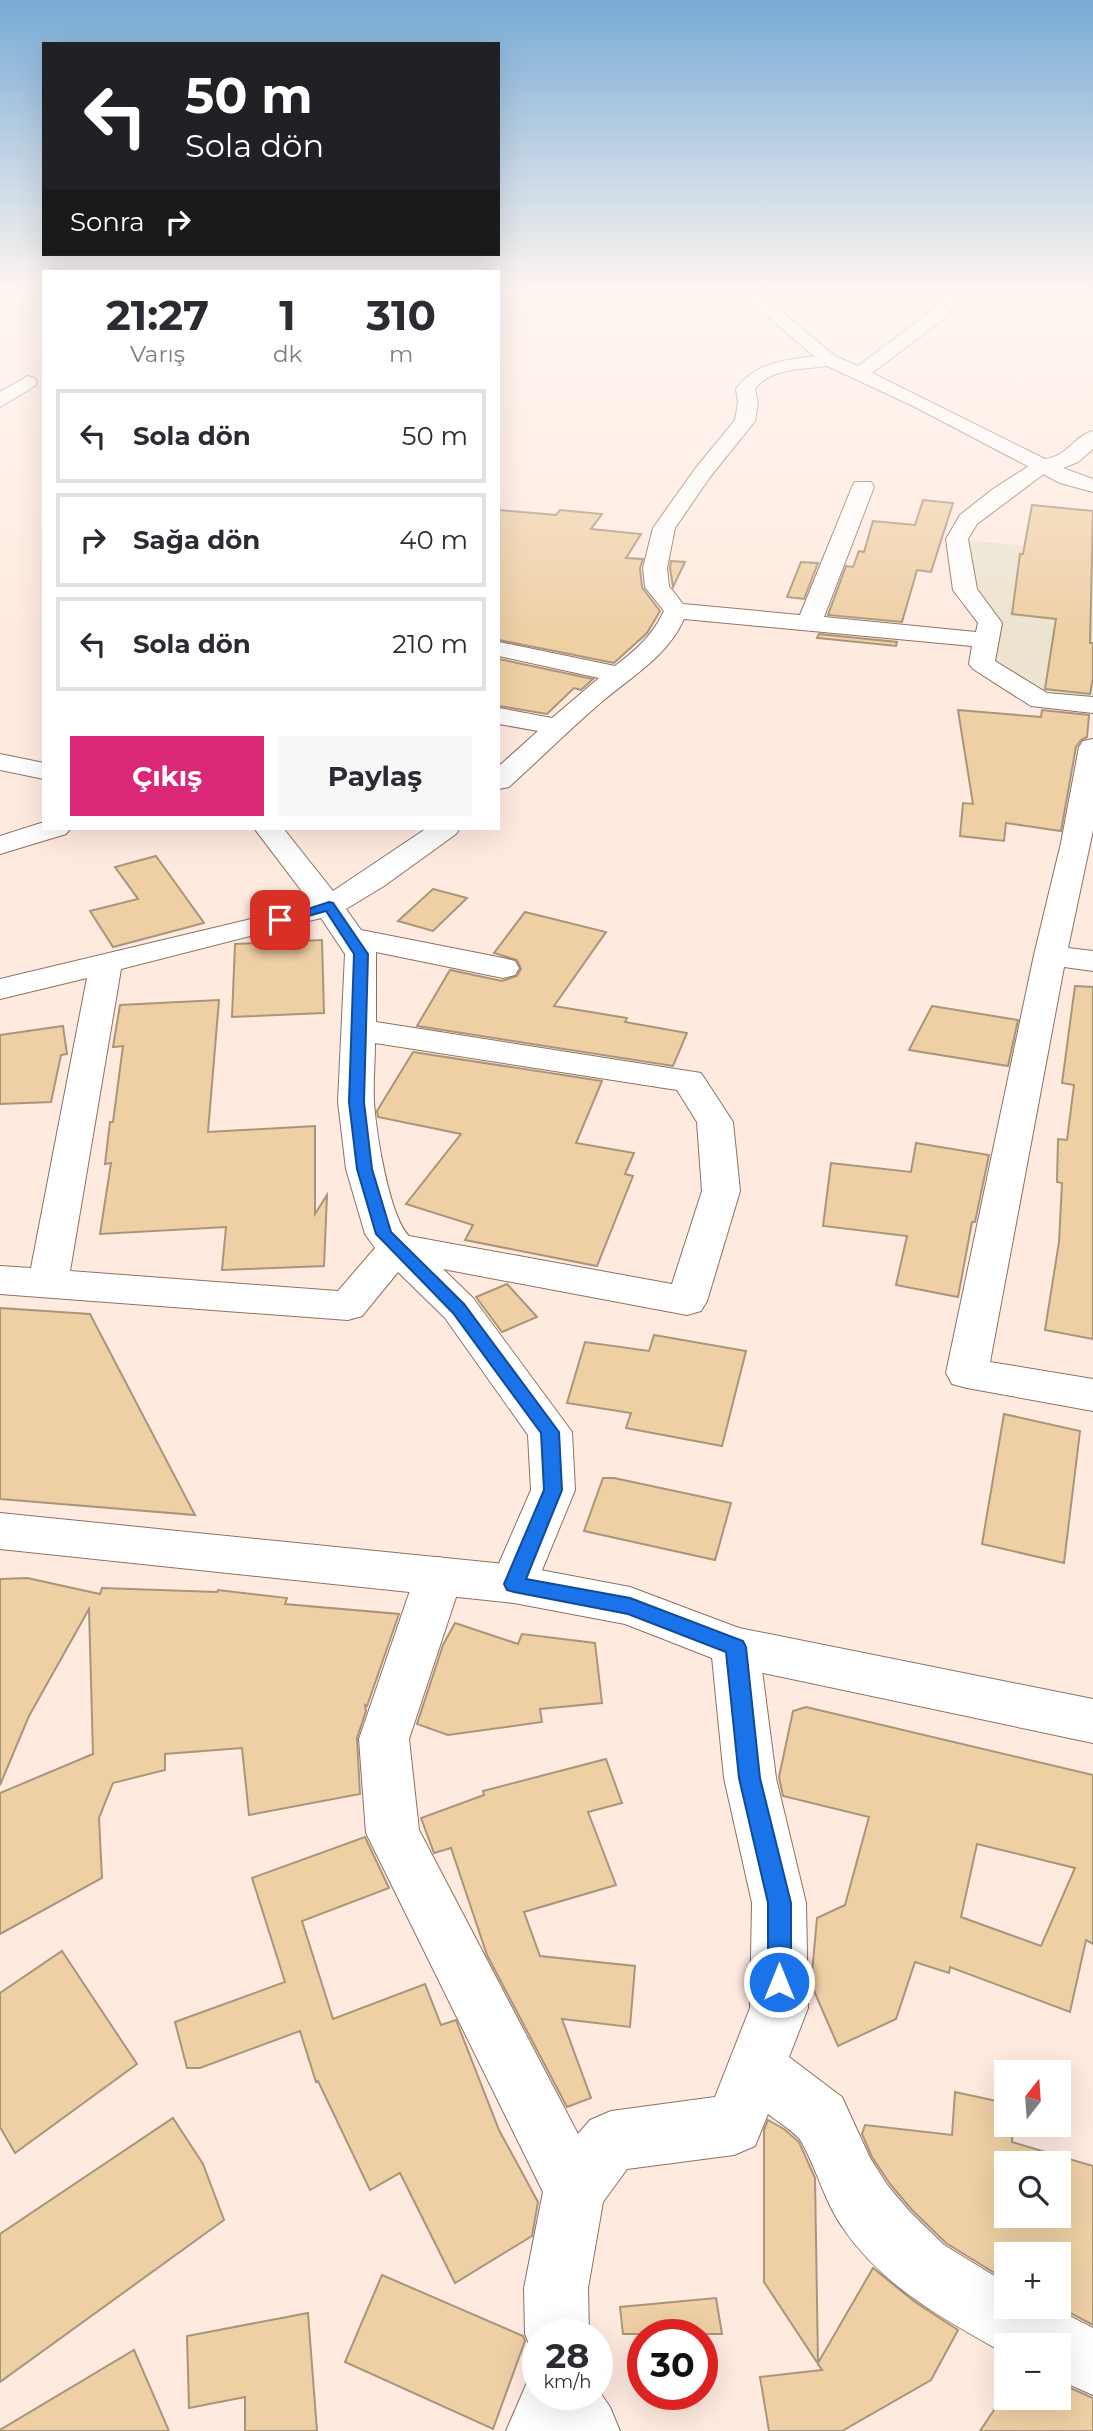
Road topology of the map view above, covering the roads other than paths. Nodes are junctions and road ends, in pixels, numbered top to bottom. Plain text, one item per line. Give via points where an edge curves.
1 (747, 407) edge
2 (928, 407) edge
3 (1093, 437) edge
4 (1042, 466) junction
5 (1093, 486) edge
6 (863, 487) dead end
7 (676, 611) junction
8 (810, 622) junction
9 (986, 640) junction
10 (500, 649) edge
11 (618, 674) junction
12 (1093, 705) edge
13 (500, 716) edge
14 (558, 727) junction
15 (1093, 747) edge
16 (0, 762) edge
17 (42, 771) edge
18 (500, 780) edge
19 (49, 830) edge
20 (270, 830) edge
21 (443, 830) edge
22 (0, 845) edge
23 (339, 922) junction
24 (1051, 955) junction
25 (1093, 961) edge
26 (106, 964) junction
27 (503, 968) dead end
28 (0, 989) edge
29 (359, 1030) junction
30 (397, 1247) junction
31 (0, 1280) edge
32 (48, 1283) junction
33 (1093, 1395) edge
34 (0, 1531) edge
35 (439, 1576) junction
36 (514, 1584) junction
37 (736, 1647) junction
38 (1093, 1721) edge
39 (756, 2068) junction
40 (574, 2189) junction
41 (557, 2319) edge
42 (1033, 2333) edge
43 (1071, 2352) edge
44 (1093, 2362) edge
45 (549, 2410) edge
46 (572, 2410) edge
47 (540, 2431) edge
48 (586, 2431) edge

1 - 7 street via 745,422 702,472 664,528 655,568 657,587
2 - 4 street
3 - 4 street via 1059,466
4 - 5 street
4 - 9 street via 968,520 957,539 965,590 990,623
6 - 8 street
7 - 8 street
7 - 11 street via 651,651
8 - 9 street
9 - 12 street via 982,664 1040,700
10 - 11 street
11 - 14 street
13 - 14 street
14 - 18 street
15 - 24 street
16 - 17 street
19 - 22 street
20 - 23 street
21 - 23 street via 373,880
23 - 26 street via 256,927
23 - 27 street
23 - 29 street via 361,954
24 - 25 street
24 - 33 street via 967,1373
26 - 28 street
26 - 32 street
29 - 30 street via 356,1102 365,1169 384,1234
29 - 30 street via 689,1081 715,1122 721,1191 687,1301
30 - 32 street via 348,1306
30 - 36 street via 458,1308 550,1432 553,1490
31 - 32 street
34 - 35 street
35 - 36 street
35 - 40 street via 384,1739 393,1833
36 - 37 street via 630,1606
37 - 38 street
37 - 39 street via 750,1778 779,1903 779,2008
39 - 40 street via 734,2125 611,2141
39 - 42 street via 821,2118 848,2180 866,2208 922,2267
40 - 41 street via 556,2288
43 - 44 street
45 - 47 street
46 - 48 street

